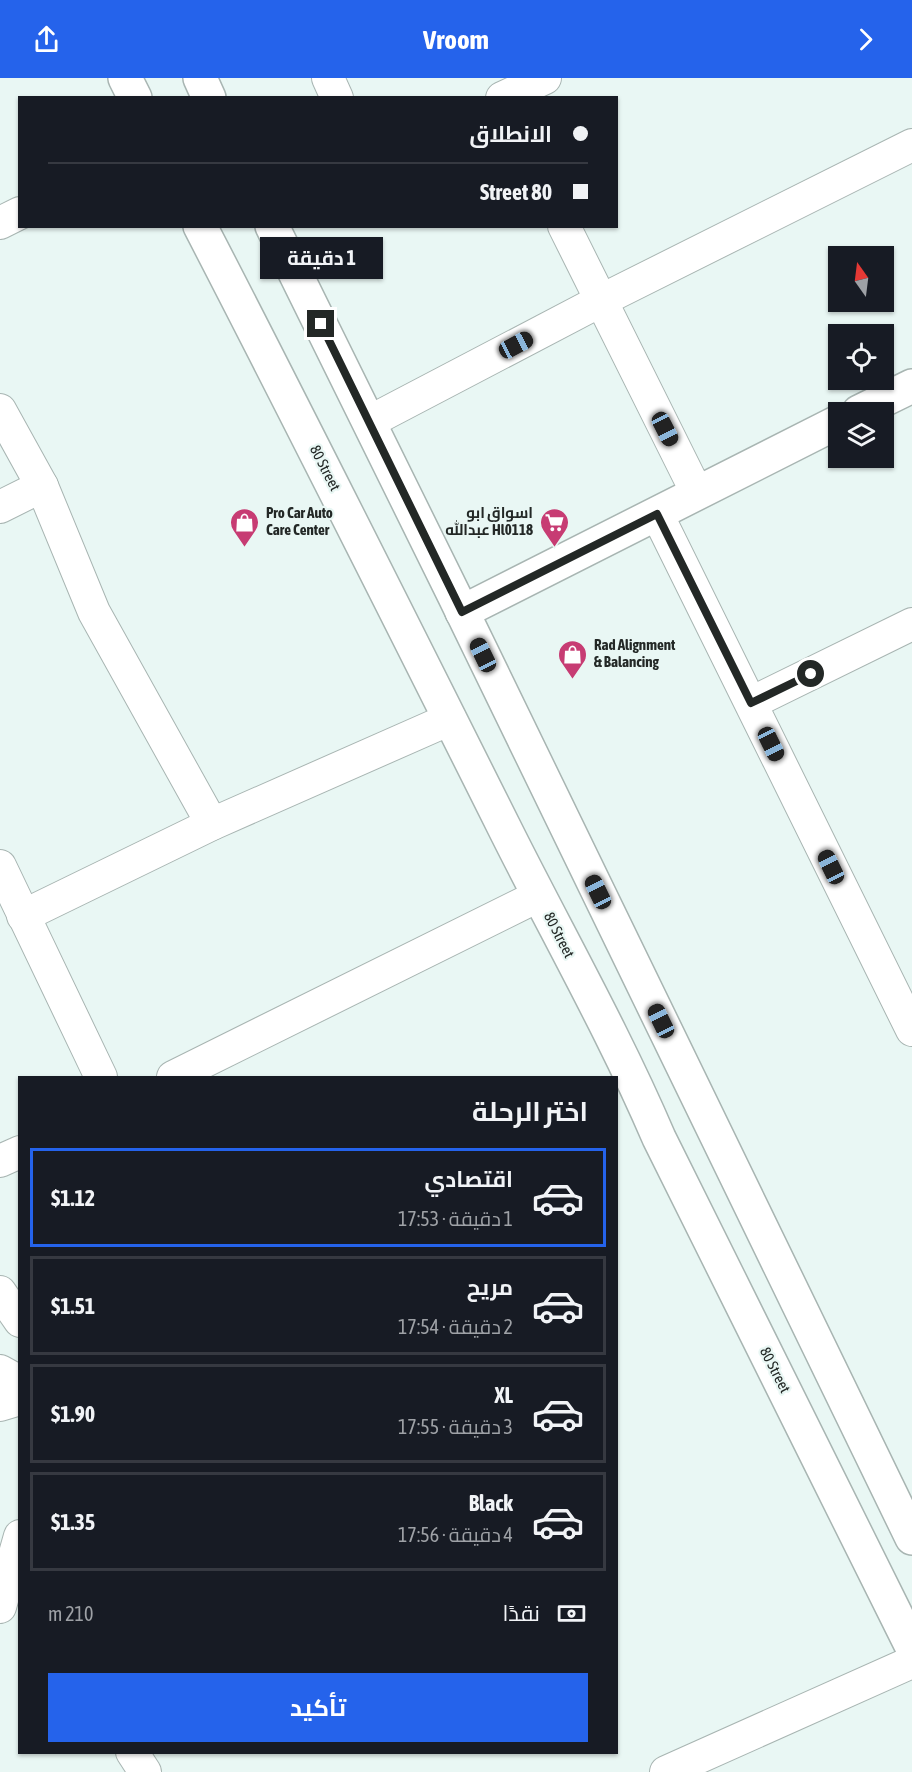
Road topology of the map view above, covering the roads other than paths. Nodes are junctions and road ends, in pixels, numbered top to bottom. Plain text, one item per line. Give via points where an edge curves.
1 (125, 78) edge
2 (200, 78) edge
3 (328, 78) edge
4 (544, 78) edge
5 (134, 96) edge
6 (208, 96) edge
7 (336, 96) edge
8 (506, 96) edge
9 (912, 145) edge
10 (18, 214) edge
11 (0, 223) edge
12 (201, 228) edge
13 (273, 228) edge
14 (565, 228) edge
15 (600, 301) junction
16 (912, 386) edge
17 (879, 402) edge
18 (0, 410) edge
19 (369, 422) junction
20 (828, 427) edge
21 (42, 486) junction
22 (697, 493) junction
23 (0, 507) edge
24 (657, 514) junction
25 (462, 612) junction
26 (912, 624) edge
27 (751, 703) junction
28 (450, 719) junction
29 (212, 824) junction
30 (0, 866) edge
31 (538, 896) junction
32 (23, 916) junction
33 (912, 1030) edge
34 (101, 1076) edge
35 (175, 1076) edge
36 (627, 1092) edge
37 (18, 1153) edge
38 (0, 1161) edge
39 (0, 1292) edge
40 (18, 1318) edge
41 (0, 1371) edge
42 (18, 1381) edge
43 (18, 1400) edge
44 (0, 1405) edge
45 (912, 1538) edge
46 (18, 1543) edge
47 (0, 1606) edge
48 (912, 1647) edge
49 (912, 1662) edge
50 (133, 1754) edge
51 (145, 1772) edge
52 (666, 1772) edge

1 - 5 main road
2 - 6 main road
3 - 7 street
4 - 8 street
9 - 15 street
10 - 11 street
12 - 28 main road, 80 Street
13 - 19 main road
14 - 15 street
15 - 19 street
15 - 22 street
16 - 17 main road
18 - 21 street
19 - 25 main road
20 - 22 main road
21 - 23 street
21 - 29 street via 94,612
22 - 24 main road
24 - 25 main road
24 - 27 street
25 - 45 main road
26 - 27 street
27 - 33 street
28 - 29 street
28 - 31 main road, 80 Street
29 - 32 street
30 - 32 street
31 - 35 street
31 - 36 main road, 80 Street
32 - 34 street
36 - 48 main road, 80 Street via 659,1138
37 - 38 street
39 - 40 street
41 - 42 street
43 - 44 street
46 - 47 street
49 - 52 street
50 - 51 street

